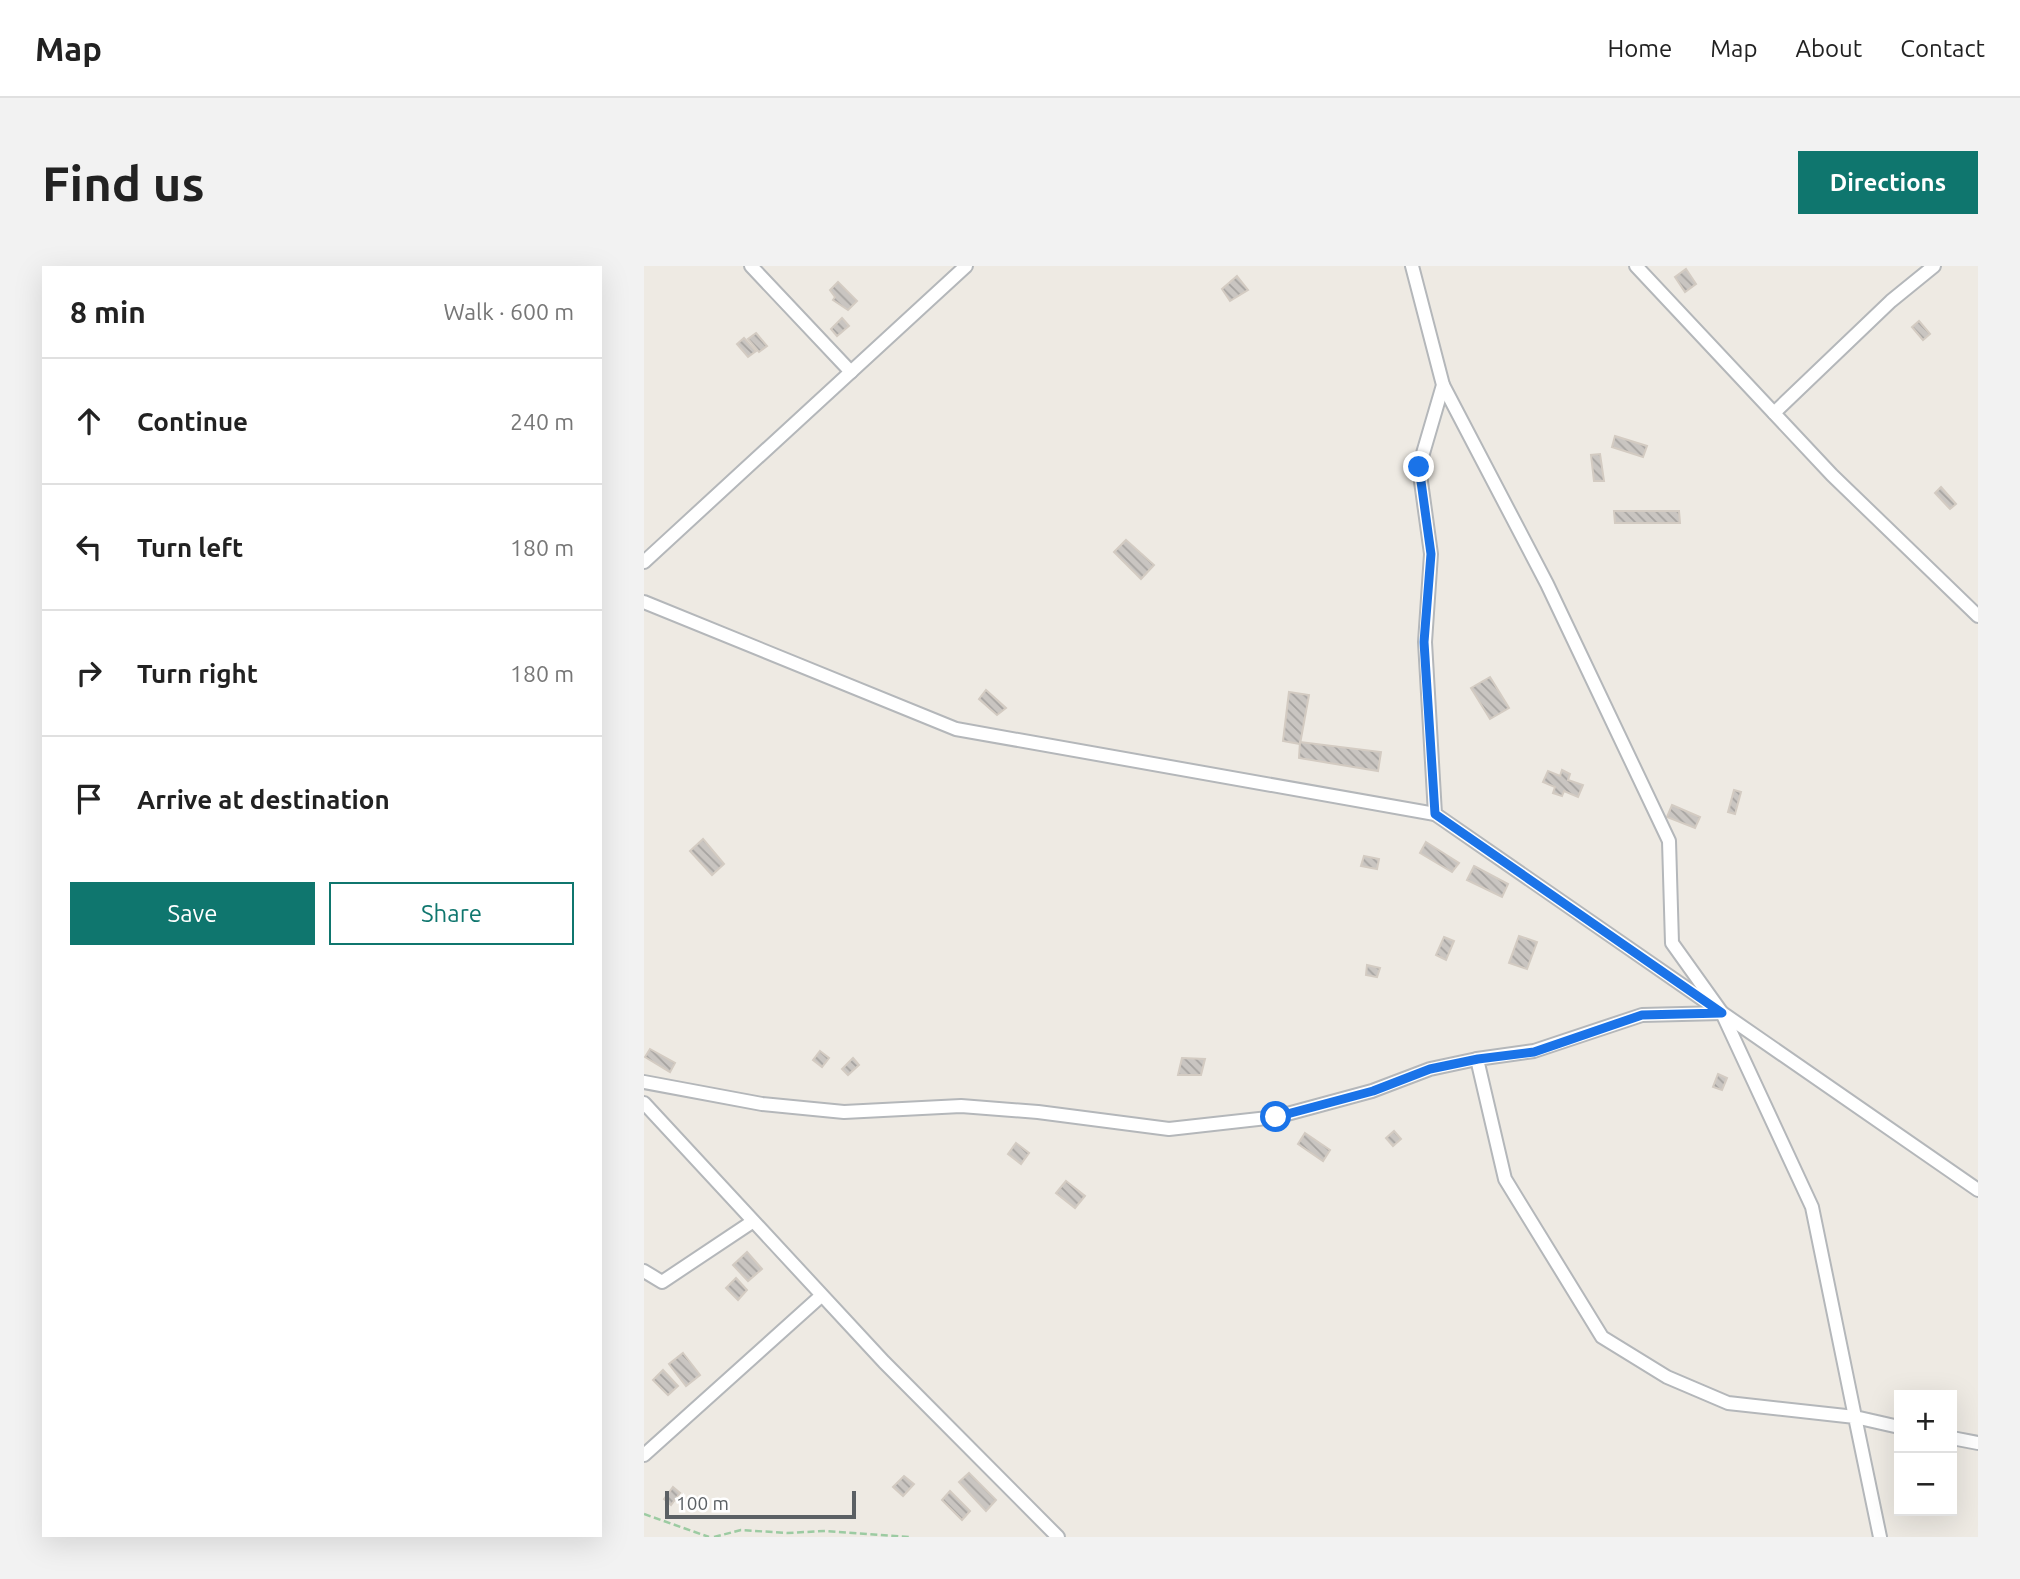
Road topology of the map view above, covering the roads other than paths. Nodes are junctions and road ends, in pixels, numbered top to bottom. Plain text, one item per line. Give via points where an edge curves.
1 (751, 266) edge
2 (966, 266) edge
3 (1412, 266) edge
4 (1636, 266) edge
5 (1934, 266) edge
6 (851, 372) junction
7 (1443, 385) junction
8 (1774, 413) junction
9 (644, 562) edge
10 (644, 602) edge
11 (1978, 616) edge
12 (1435, 814) junction
13 (1722, 1013) junction
14 (1478, 1059) junction
15 (644, 1082) edge
16 (644, 1104) edge
17 (1978, 1190) edge
18 (752, 1222) junction
19 (644, 1271) edge
20 (821, 1296) junction
21 (1856, 1418) junction
22 (1894, 1426) edge
23 (1957, 1439) edge
24 (1978, 1443) edge
25 (644, 1455) edge
26 (1050, 1535) edge
27 (1880, 1537) edge

1 - 6 street
2 - 6 street
3 - 7 street
4 - 8 street
5 - 8 street
6 - 9 street
7 - 12 street via 1419,467 1431,554 1424,642
7 - 13 street via 1547,584 1669,841 1672,943
8 - 11 street
10 - 12 street via 956,729
12 - 13 street
13 - 14 street via 1642,1015 1534,1052
13 - 17 street
13 - 21 street via 1812,1207
14 - 15 street via 1430,1069 1373,1091 1276,1117 1169,1129 961,1106 844,1112 762,1104
14 - 21 street via 1505,1179 1602,1337 1667,1377 1728,1404
16 - 18 street
18 - 19 street via 662,1282
18 - 20 street
20 - 25 street
20 - 26 street
21 - 22 street
21 - 27 street
23 - 24 street

